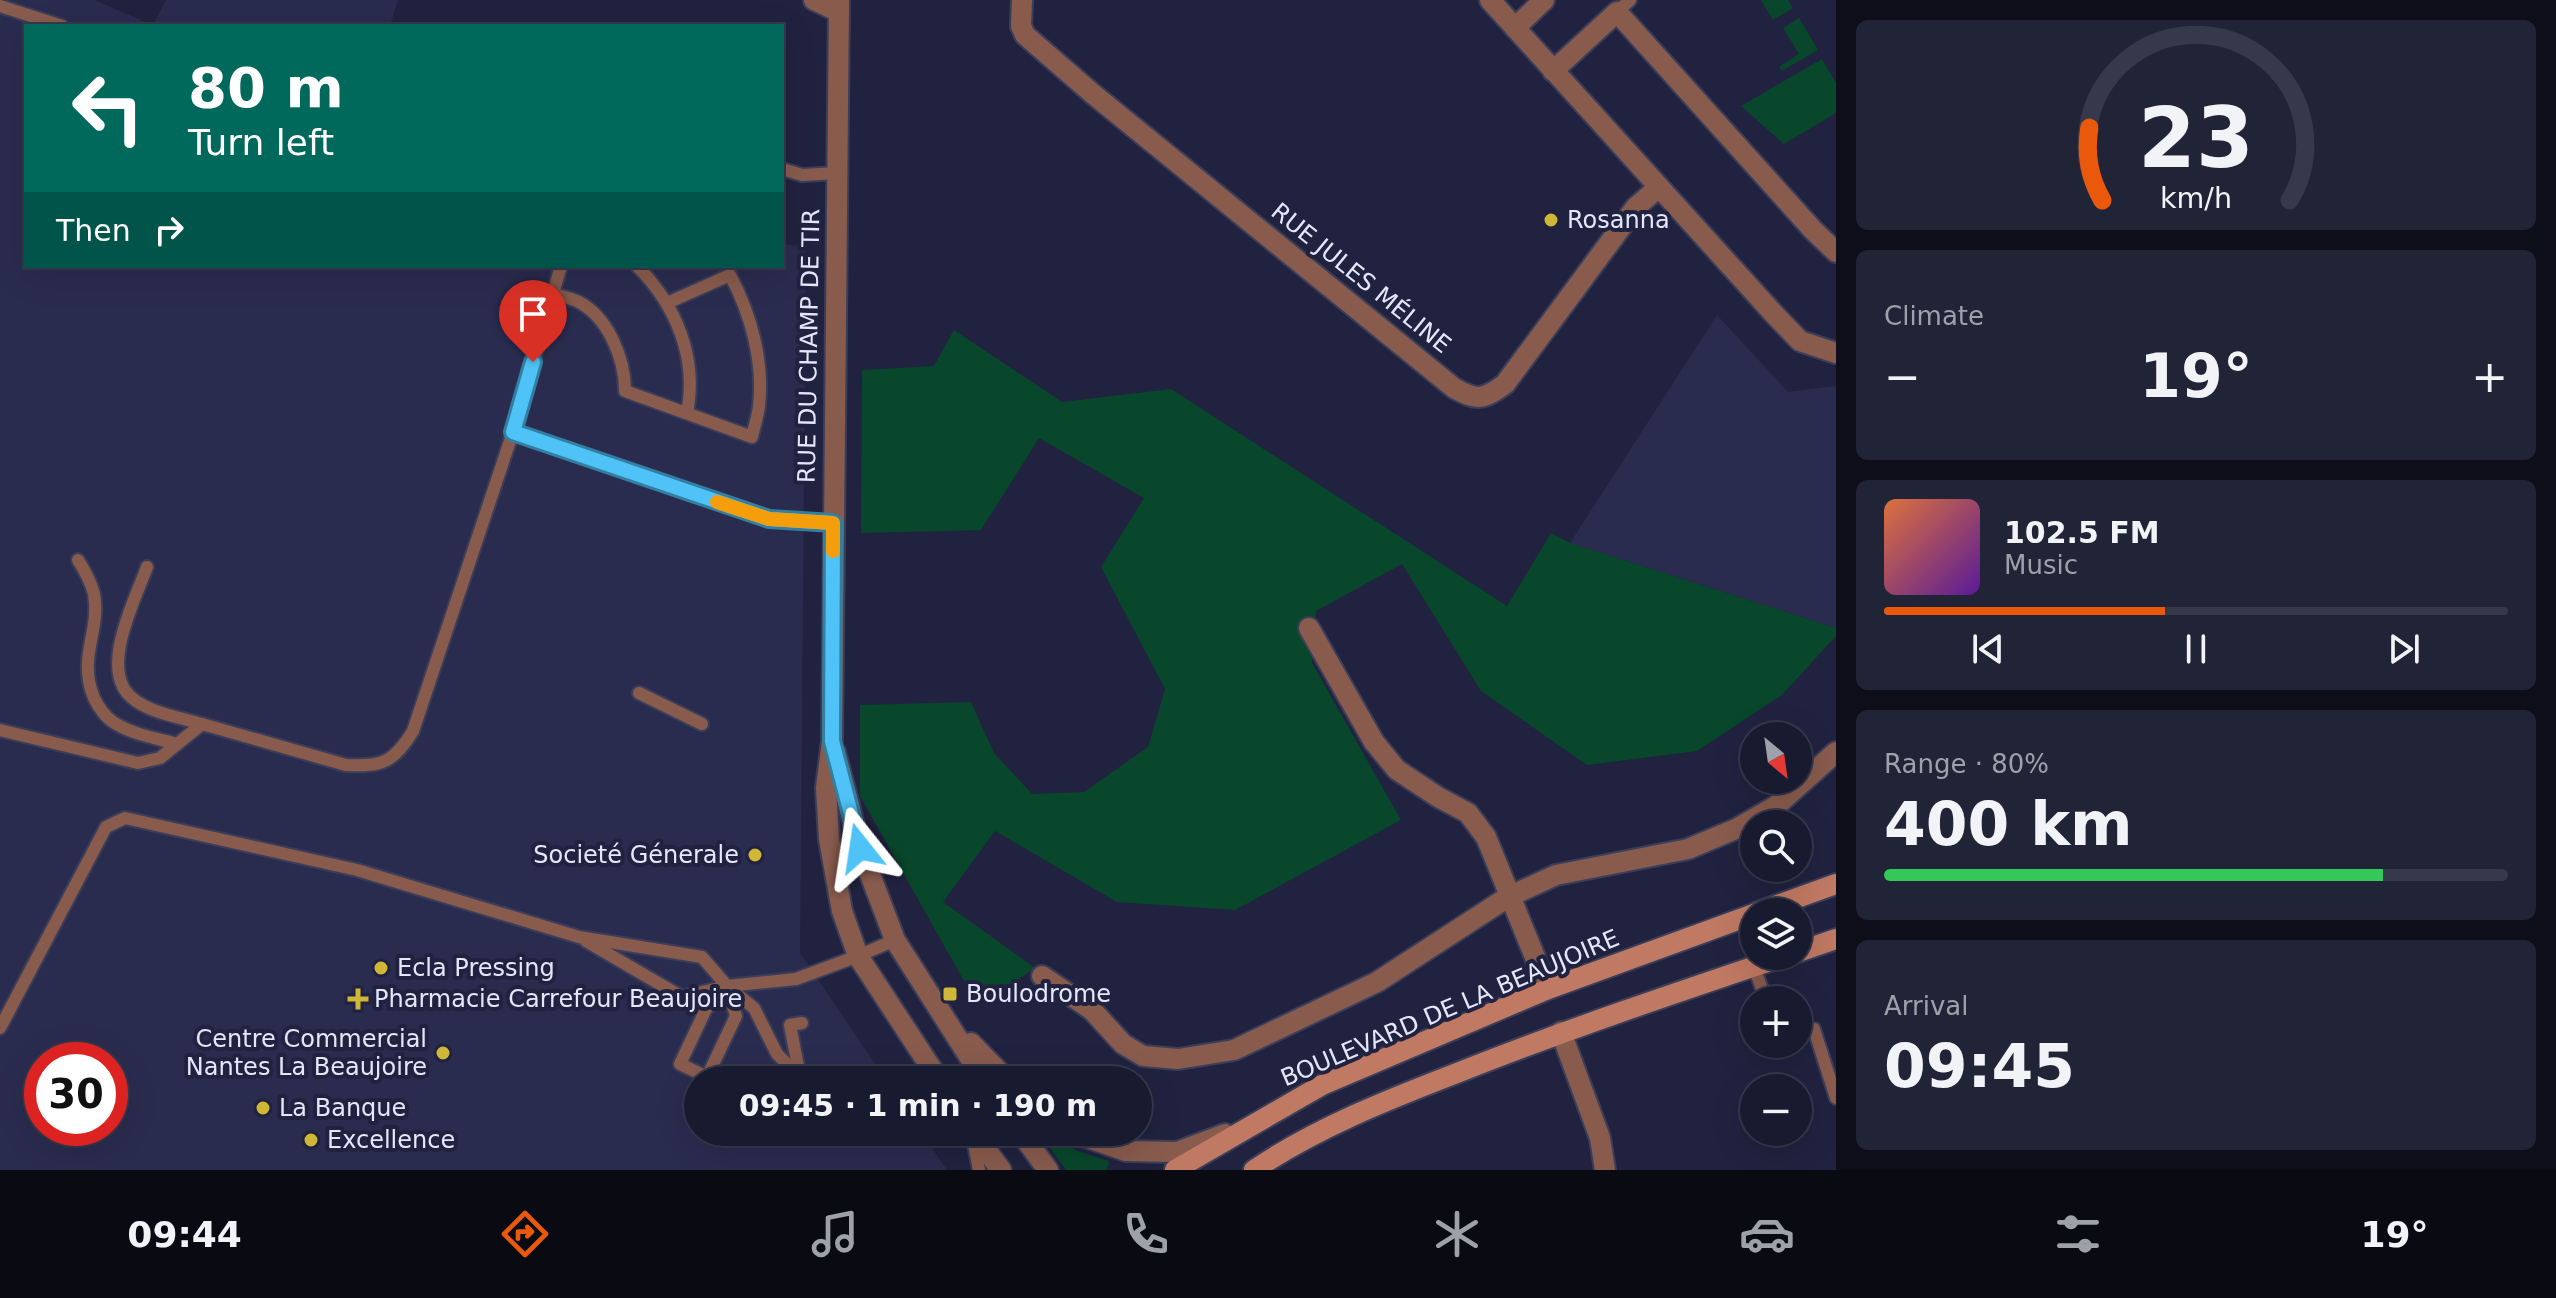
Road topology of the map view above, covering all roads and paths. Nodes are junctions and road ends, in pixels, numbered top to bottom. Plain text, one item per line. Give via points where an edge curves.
1 (814, 0) edge
2 (1022, 0) edge
3 (1490, 0) edge
4 (1544, 0) edge
5 (0, 6) edge
6 (839, 6) edge
7 (1624, 6) edge
8 (56, 24) edge
9 (1515, 28) junction
10 (1553, 71) junction
11 (784, 170) edge
12 (838, 173) junction
13 (1659, 187) junction
14 (1836, 252) edge
15 (560, 268) edge
16 (639, 268) edge
17 (553, 293) junction
18 (667, 303) junction
19 (1836, 353) edge
20 (687, 413) junction
21 (513, 432) junction
22 (833, 523) junction
23 (78, 560) dead end
24 (147, 567) dead end
25 (1309, 628) dead end
26 (639, 693) dead end
27 (202, 724) junction
28 (702, 724) dead end
29 (0, 730) edge
30 (832, 741) junction
31 (177, 744) junction
32 (1836, 752) edge
33 (1836, 884) edge
34 (1508, 897) junction
35 (1797, 898) edge
36 (1740, 919) edge
37 (579, 937) junction
38 (1836, 939) edge
39 (895, 940) junction
40 (1812, 947) edge
41 (858, 956) junction
42 (1745, 970) edge
43 (1042, 976) dead end
44 (727, 986) junction
45 (1548, 989) junction
46 (937, 1008) junction
47 (802, 1023) dead end
48 (0, 1028) edge
49 (1812, 1029) edge
50 (1561, 1032) junction
51 (684, 1066) edge
52 (715, 1066) edge
53 (788, 1066) edge
54 (797, 1066) edge
55 (930, 1066) edge
56 (975, 1066) edge
57 (993, 1066) edge
58 (1836, 1098) edge
59 (1251, 1124) junction
60 (975, 1146) edge
61 (983, 1146) edge
62 (1030, 1146) edge
63 (1112, 1146) edge
64 (979, 1170) edge
65 (1001, 1170) edge
66 (1048, 1170) edge
67 (1175, 1170) edge
68 (1254, 1170) edge
69 (1605, 1170) edge

1 - 6 street
2 - 13 street, RUE JULES MÉLINE via 1025,35 1454,388 1474,398 1484,398 1505,384 1636,207
3 - 9 street
4 - 9 street
5 - 8 lane
6 - 12 street, RUE DU CHAMP DE TIR
7 - 10 street
7 - 14 street
9 - 10 street
10 - 13 street
11 - 12 lane via 802,175
12 - 22 street, RUE DU CHAMP DE TIR
13 - 19 street via 1800,341
15 - 17 lane
16 - 18 lane
17 - 20 lane via 579,302 601,321 616,346 625,391
17 - 21 lane
18 - 20 lane via 688,356
18 - 20 lane via 730,275 755,346 759,406 752,437
21 - 22 lane via 769,519
21 - 27 lane via 413,731 402,750 389,761 368,767 346,765
22 - 30 street, RUE DU CHAMP DE TIR
23 - 31 lane via 94,595 86,666 97,705 130,731
24 - 27 lane via 118,651 122,684 150,708
25 - 34 street via 1374,742 1397,770 1468,813 1486,837
26 - 28 lane
27 - 31 lane
29 - 31 lane via 138,763 160,758
30 - 39 street, RUE DU CHAMP DE TIR via 860,848
30 - 41 street, RUE DU CHAMP DE TIR via 826,788 829,839 842,911
32 - 34 street via 1776,806 1738,828 1688,849 1556,875
33 - 35 main road, BOULEVARD DE LA BEAUJOIRE
34 - 43 street via 1377,982 1234,1050 1206,1055 1143,1056 1123,1044 1092,1010
34 - 45 street
36 - 45 main road, BOULEVARD DE LA BEAUJOIRE
37 - 44 lane via 702,957
37 - 44 lane via 682,997
37 - 48 lane via 357,870 125,818 106,827
38 - 40 main road
39 - 41 lane
39 - 46 street, RUE DU CHAMP DE TIR
41 - 44 lane via 796,979
41 - 55 street, RUE DU CHAMP DE TIR
42 - 50 main road
44 - 51 lane via 706,1009 680,1064
44 - 52 lane via 736,1016
44 - 53 lane via 754,1008
45 - 59 main road, BOULEVARD DE LA BEAUJOIRE via 1322,1085
46 - 56 street, RUE DU CHAMP DE TIR
46 - 57 street, RUE DU CHAMP DE TIR
47 - 54 lane via 790,1025
49 - 58 lane
50 - 68 main road via 1322,1129
50 - 69 street via 1600,1138
59 - 63 street via 1177,1152
59 - 67 main road, BOULEVARD DE LA BEAUJOIRE
60 - 64 lane
61 - 65 street
62 - 66 street

